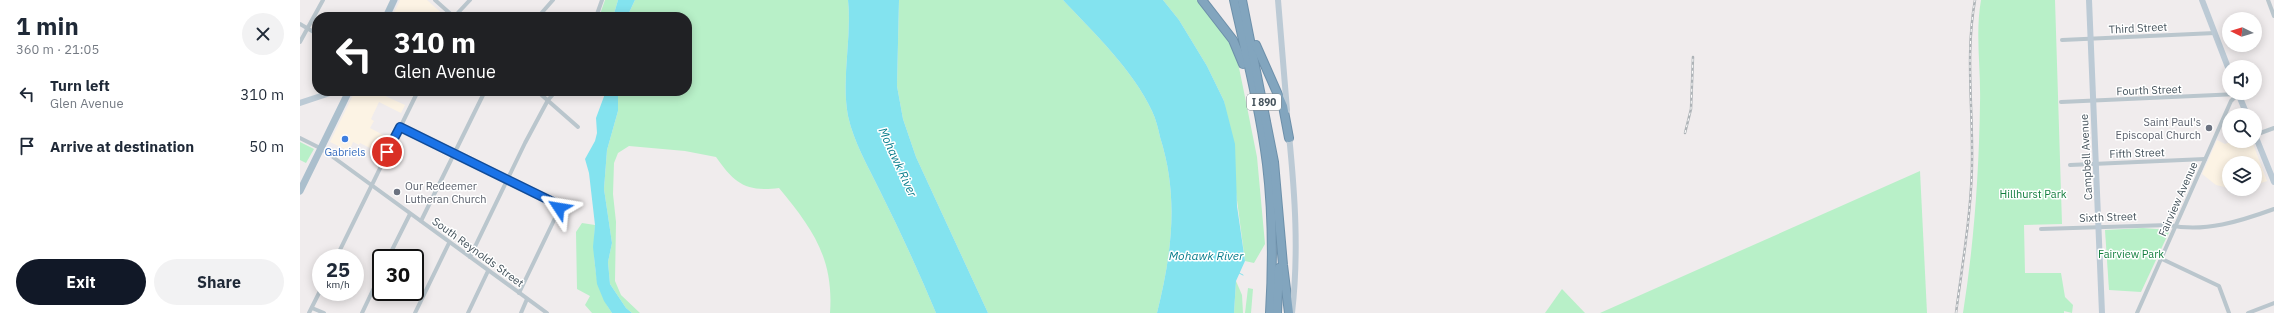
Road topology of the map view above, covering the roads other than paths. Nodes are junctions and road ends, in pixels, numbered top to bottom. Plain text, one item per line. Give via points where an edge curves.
1 (323, 0) edge
2 (394, 0) edge
3 (435, 0) edge
4 (470, 0) edge
5 (553, 0) edge
6 (602, 0) edge
7 (1202, 0) edge
8 (1234, 0) edge
9 (1243, 0) edge
10 (1278, 0) edge
11 (2089, 0) edge
12 (2202, 0) edge
13 (2268, 0) edge
14 (316, 12) edge
15 (388, 12) edge
16 (448, 12) edge
17 (459, 12) edge
18 (542, 12) edge
19 (598, 12) edge
20 (2274, 16) edge
21 (312, 19) edge
22 (300, 24) edge
23 (307, 28) junction
24 (312, 31) edge
25 (2215, 33) junction
26 (2091, 39) junction
27 (2062, 40) dead end
28 (300, 42) edge
29 (2225, 60) edge
30 (2222, 94) edge
31 (321, 96) edge
32 (347, 96) edge
33 (416, 96) edge
34 (483, 96) edge
35 (544, 96) edge
36 (552, 96) edge
37 (548, 100) junction
38 (2232, 100) edge
39 (2094, 101) junction
40 (2061, 102) dead end
41 (300, 103) edge
42 (1259, 120) junction
43 (400, 127) junction
44 (578, 127) dead end
45 (2274, 128) edge
46 (2262, 132) edge
47 (300, 138) edge
48 (1289, 138) junction
49 (2260, 148) edge
50 (322, 149) junction
51 (454, 154) junction
52 (2205, 159) junction
53 (2096, 164) junction
54 (2070, 165) dead end
55 (508, 180) junction
56 (2274, 182) edge
57 (370, 186) junction
58 (300, 191) edge
59 (1279, 205) junction
60 (2274, 209) edge
61 (410, 214) junction
62 (421, 222) junction
63 (2099, 226) junction
64 (2175, 227) junction
65 (2041, 229) dead end
66 (449, 243) junction
67 (340, 249) edge
68 (392, 249) edge
69 (470, 257) junction
70 (2162, 259) junction
71 (488, 272) junction
72 (372, 292) edge
73 (519, 293) junction
74 (527, 299) junction
75 (315, 301) edge
76 (2274, 303) edge
77 (312, 308) junction
78 (310, 313) edge
79 (324, 313) edge
80 (362, 313) edge
81 (415, 313) edge
82 (468, 313) edge
83 (521, 313) edge
84 (546, 313) edge
85 (1270, 313) edge
86 (1277, 313) edge
87 (1289, 313) edge
88 (1292, 313) edge
89 (2102, 313) edge
90 (2137, 313) edge
91 (2229, 313) edge
92 (2248, 313) edge

1 - 14 street
2 - 15 main road
3 - 16 street
4 - 17 street
5 - 18 street
6 - 19 street
7 - 42 highway via 1236,46
8 - 42 highway, I 890
9 - 48 highway via 1258,52 1283,106
9 - 59 highway, I 890 via 1267,119
10 - 48 main road
11 - 26 main road, Campbell Avenue
12 - 25 main road
13 - 20 street
21 - 23 street
22 - 23 street
23 - 24 street
23 - 28 street
25 - 26 street, Third Street
25 - 29 main road
26 - 27 street, Third Street
26 - 39 main road, Campbell Avenue
30 - 39 street, Fourth Street
31 - 41 main road
32 - 50 main road
33 - 43 street
34 - 51 street
35 - 37 street
36 - 37 street
37 - 44 street
37 - 55 street
38 - 52 street, Fairview Avenue
39 - 40 street, Fourth Street
39 - 53 main road, Campbell Avenue
42 - 85 highway, I 890 via 1271,205
43 - 51 street
43 - 57 street
45 - 46 street
47 - 50 street, South Reynolds Street
48 - 88 main road via 1296,221
49 - 56 main road
50 - 57 street, South Reynolds Street
50 - 58 main road
51 - 55 street
51 - 62 street
52 - 53 street, Fifth Street
52 - 64 street, Fairview Avenue
53 - 54 street, Fifth Street
53 - 63 main road, Campbell Avenue
55 - 69 street
55 - 73 street via 557,204 559,208
57 - 61 street, South Reynolds Street
57 - 67 street
59 - 86 highway, I 890
59 - 87 highway
60 - 64 street, Sixth Street via 2238,222 2182,229
61 - 62 street, South Reynolds Street
61 - 68 street
62 - 66 street, South Reynolds Street
63 - 64 street, Sixth Street
63 - 65 street, Sixth Street
63 - 89 main road, Campbell Avenue
64 - 70 street, Fairview Avenue
66 - 69 street, South Reynolds Street
66 - 81 street
69 - 71 street, South Reynolds Street
70 - 90 street, Fairview Avenue
70 - 91 street via 2219,286
71 - 73 street, South Reynolds Street
71 - 82 street
72 - 80 street
73 - 74 street, South Reynolds Street
74 - 83 street
74 - 84 street, South Reynolds Street
75 - 77 street
76 - 92 street
77 - 78 street
77 - 79 street

